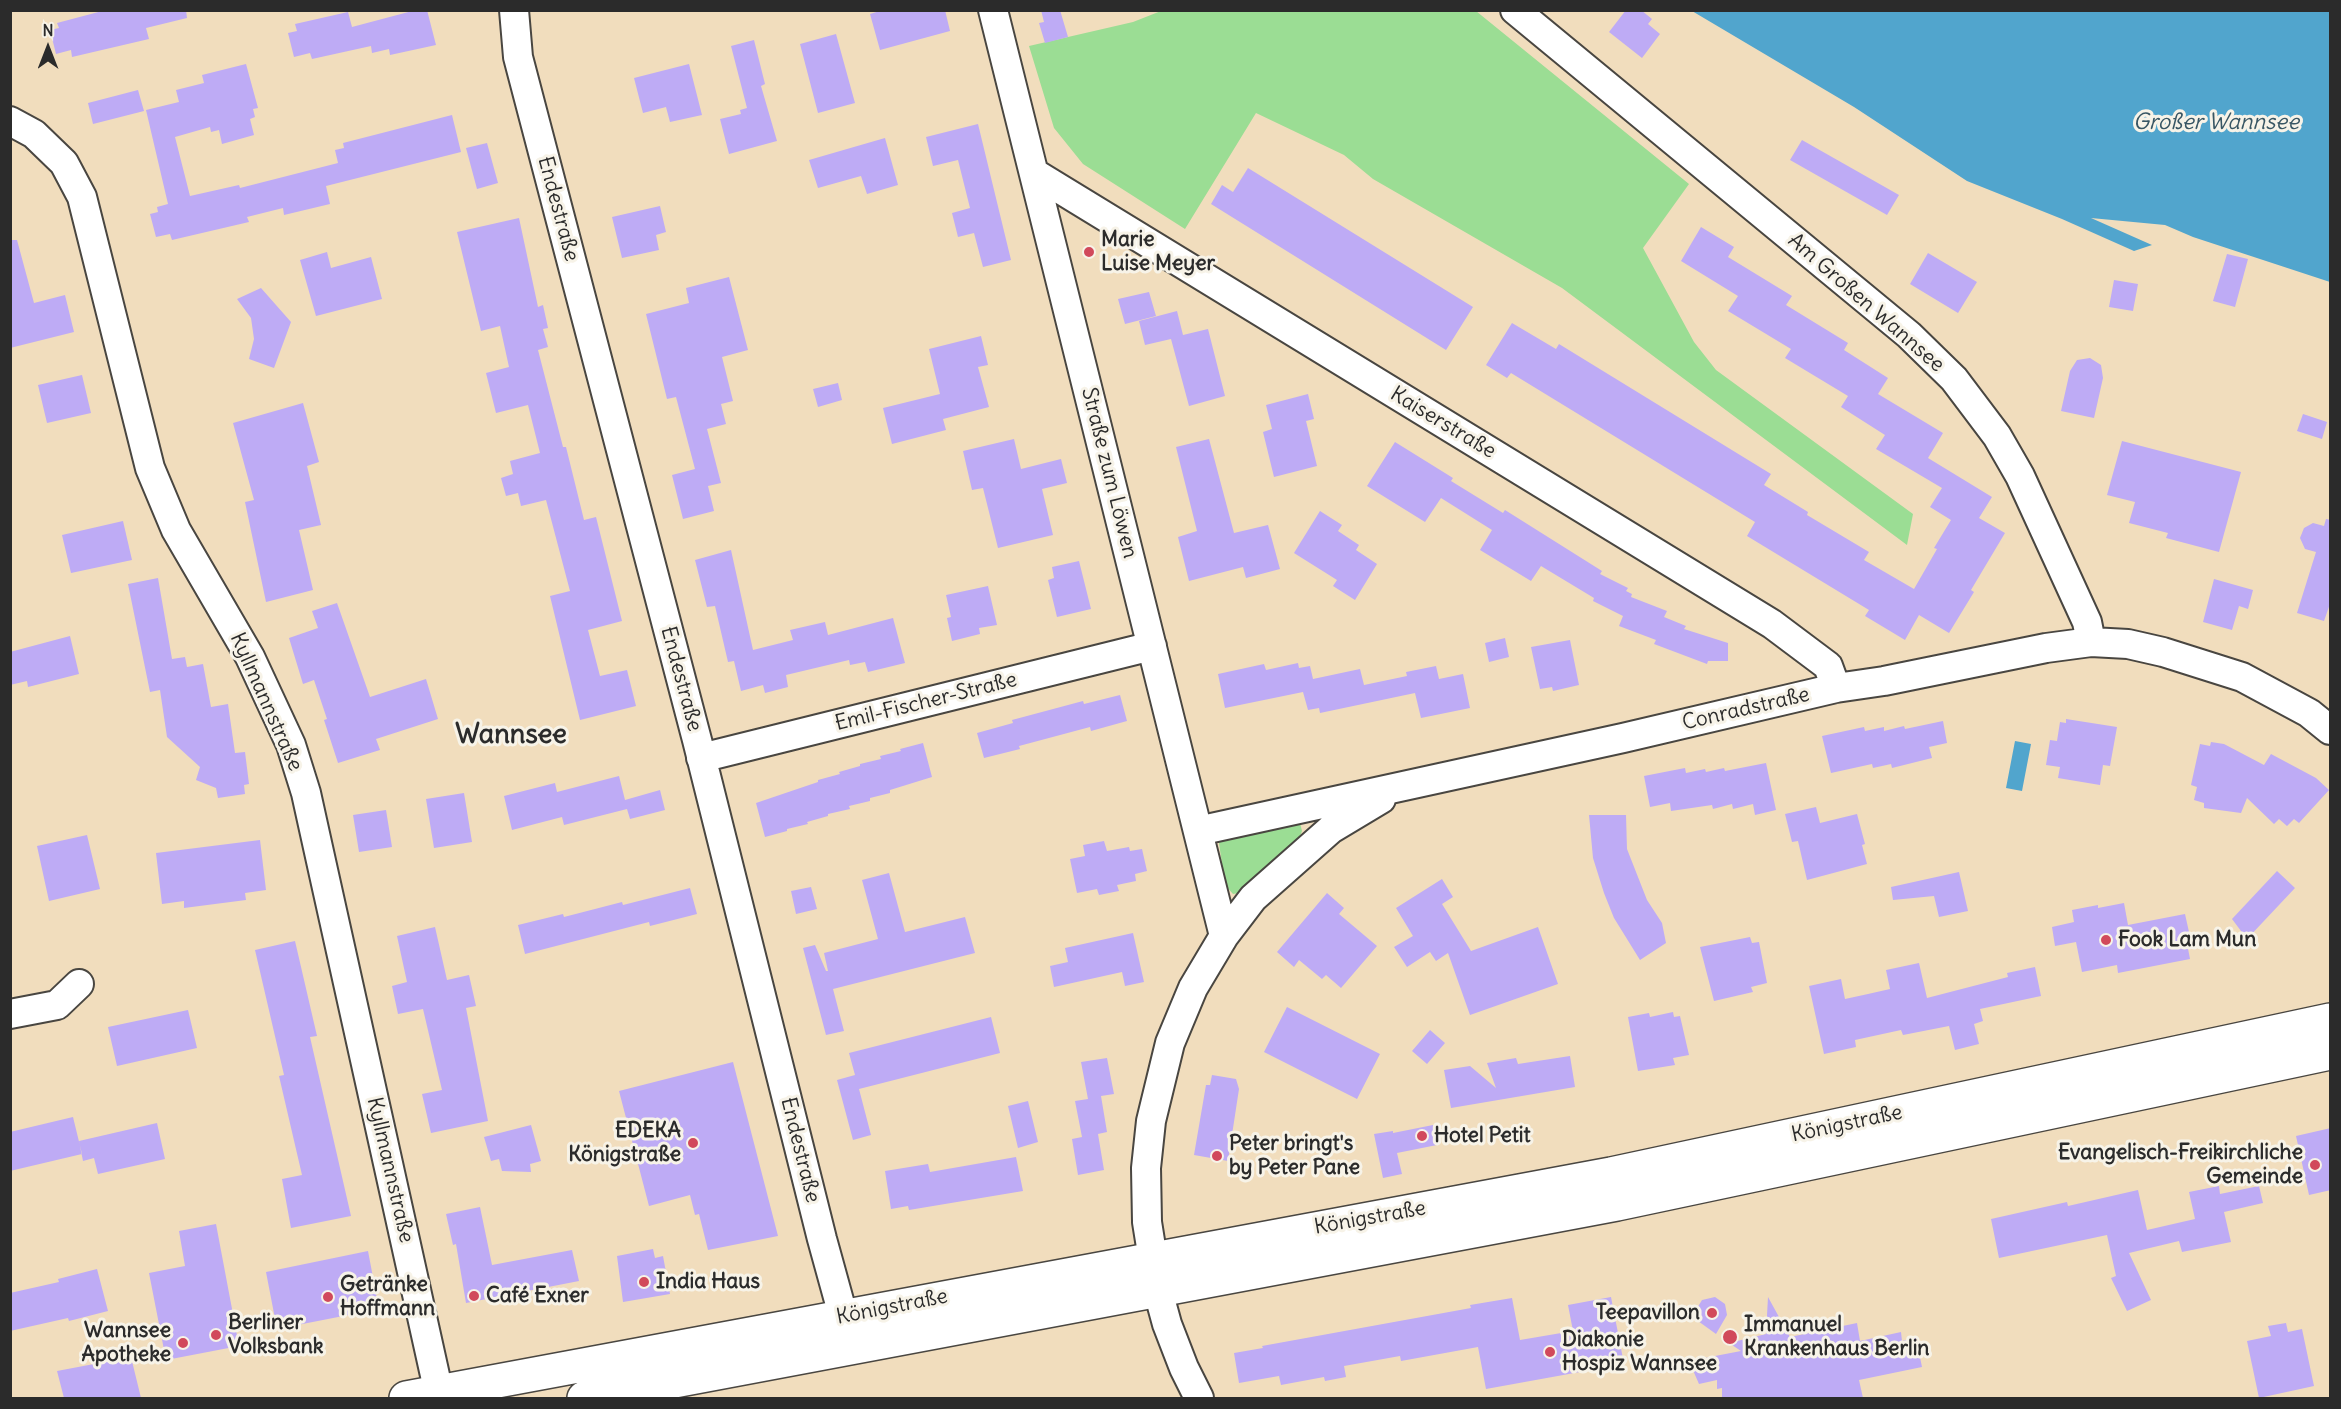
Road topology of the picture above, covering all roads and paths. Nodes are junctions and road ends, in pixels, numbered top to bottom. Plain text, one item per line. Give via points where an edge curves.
1 (514, 10) edge
2 (993, 10) edge
3 (1515, 10) edge
4 (10, 121) edge
5 (1034, 173) junction
6 (2091, 642) junction
7 (1152, 646) junction
8 (1836, 688) junction
9 (2331, 730) edge
10 (701, 758) junction
11 (1402, 786) junction
12 (1198, 831) junction
13 (1224, 936) junction
14 (79, 984) dead end
15 (10, 1014) edge
16 (2331, 1020) edge
17 (2331, 1053) edge
18 (1152, 1258) junction
19 (1158, 1291) junction
20 (844, 1316) junction
21 (852, 1347) junction
22 (656, 1352) junction
23 (665, 1391) edge
24 (440, 1395) edge
25 (406, 1398) edge
26 (584, 1398) edge
27 (1199, 1398) edge

1 - 10 street, Endestraße via 518,57
2 - 5 street, Straße zum Löwen
3 - 6 street, Am Großen Wannsee via 1909,335 1954,379 2020,476 2087,622
4 - 24 street, Kyllmannstraße via 34,134 64,163 82,197 150,468 176,530 250,657 291,745 306,793
5 - 7 street, Straße zum Löwen
5 - 8 street, Kaiserstraße via 1772,624 1828,666
6 - 8 street, Conradstraße
6 - 9 street via 2128,644 2163,652 2242,677 2309,713
7 - 10 street, Emil-Fischer-Straße
7 - 12 street, Straße zum Löwen
8 - 11 street, Conradstraße
10 - 20 street, Endestraße
11 - 12 street, Conradstraße
11 - 13 street, Conradstraße via 1331,829 1294,860 1253,898
12 - 13 street, Straße zum Löwen
13 - 18 street, Conradstraße via 1193,988 1170,1043 1150,1121 1146,1198
14 - 15 street via 57,1005
16 - 18 main road, Königstraße via 1645,1167
17 - 19 main road, Königstraße via 1617,1204
18 - 19 street, Conradstraße
18 - 20 main road, Königstraße
19 - 21 main road, Königstraße
19 - 27 street, Conradstraße via 1167,1324
20 - 21 street, Endestraße
20 - 22 main road, Königstraße
21 - 23 main road, Königstraße
22 - 23 street
22 - 24 main road, Königstraße
23 - 26 main road, Königstraße
24 - 25 main road, Königstraße

